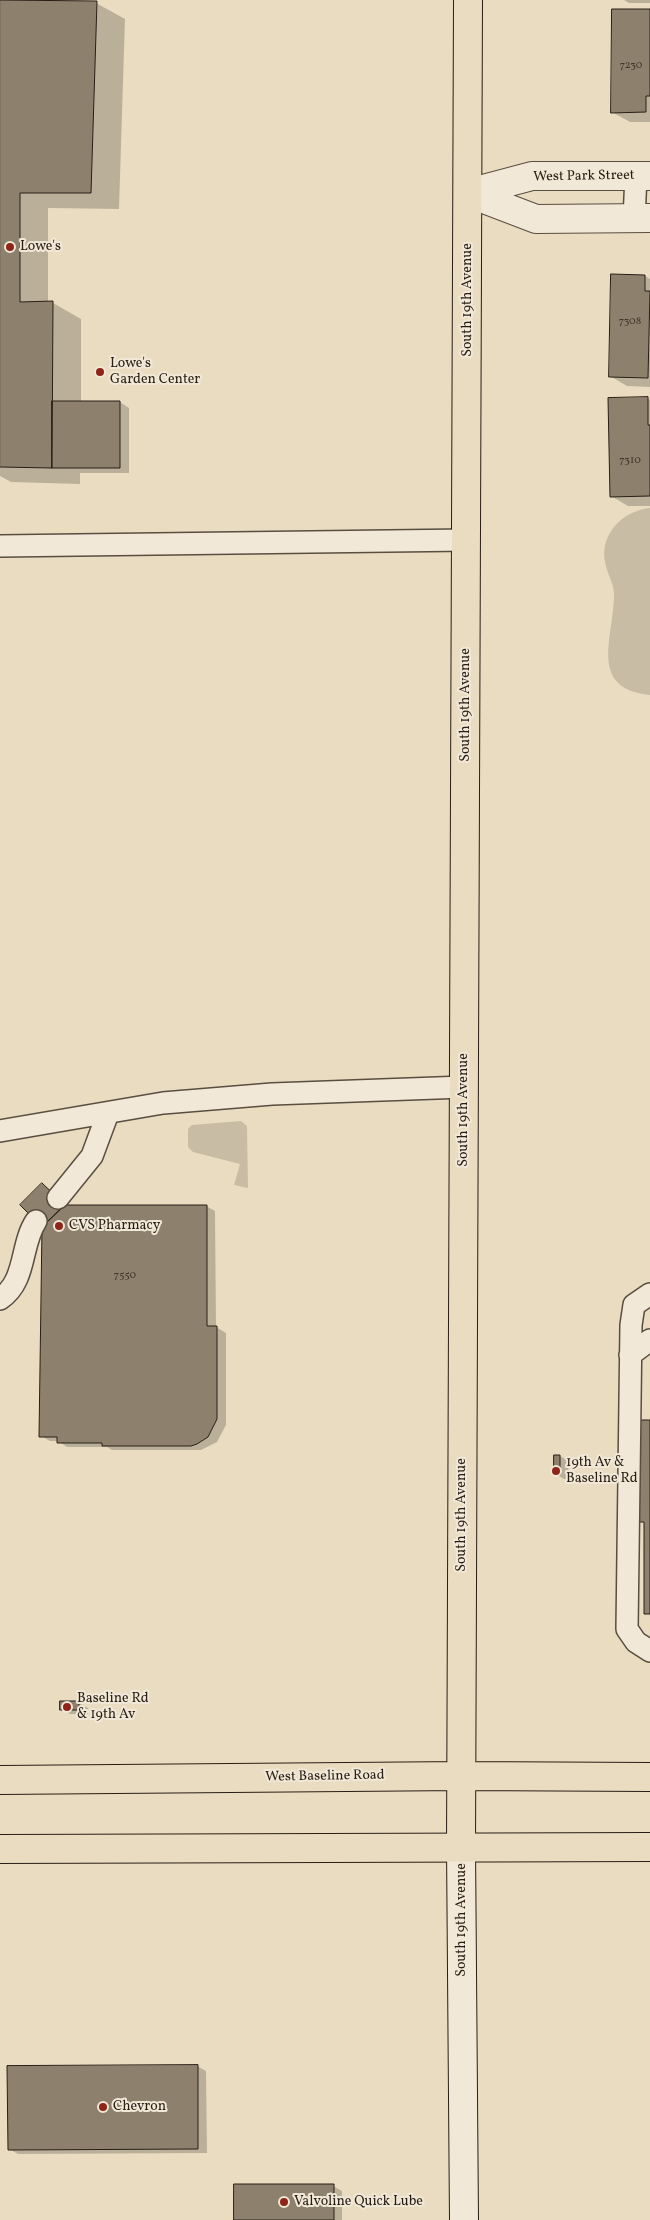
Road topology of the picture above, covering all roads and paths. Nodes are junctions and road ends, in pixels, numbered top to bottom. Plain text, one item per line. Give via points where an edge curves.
1 (468, 0) edge
2 (643, 176) edge
3 (468, 192) junction
4 (642, 218) edge
5 (467, 540) junction
6 (0, 546) edge
7 (464, 1087) junction
8 (108, 1113) junction
9 (0, 1131) edge
10 (58, 1198) dead end
11 (36, 1220) dead end
12 (650, 1294) edge
13 (0, 1299) edge
14 (650, 1340) edge
15 (630, 1355) junction
16 (650, 1651) edge
17 (461, 1776) junction
18 (650, 1777) edge
19 (0, 1780) edge
20 (462, 1846) junction
21 (650, 1847) edge
22 (0, 1849) edge
23 (464, 2220) edge

1 - 3 main road, South 19th Avenue
2 - 3 main road, West Park Street via 532,176
2 - 4 lane
3 - 4 main road via 536,219
3 - 5 main road, South 19th Avenue
5 - 6 lane
5 - 7 main road, South 19th Avenue
7 - 8 lane via 272,1094 163,1103
7 - 17 main road, South 19th Avenue
8 - 9 lane
8 - 10 lane via 92,1156
11 - 13 lane via 26,1240 20,1273 13,1287
12 - 15 lane via 634,1305
14 - 15 lane
15 - 16 lane via 627,1629 636,1642
17 - 18 main road, West Baseline Road
17 - 19 main road, West Baseline Road
17 - 20 main road, South 19th Avenue
20 - 21 main road
20 - 22 main road
20 - 23 main road, South 19th Avenue

